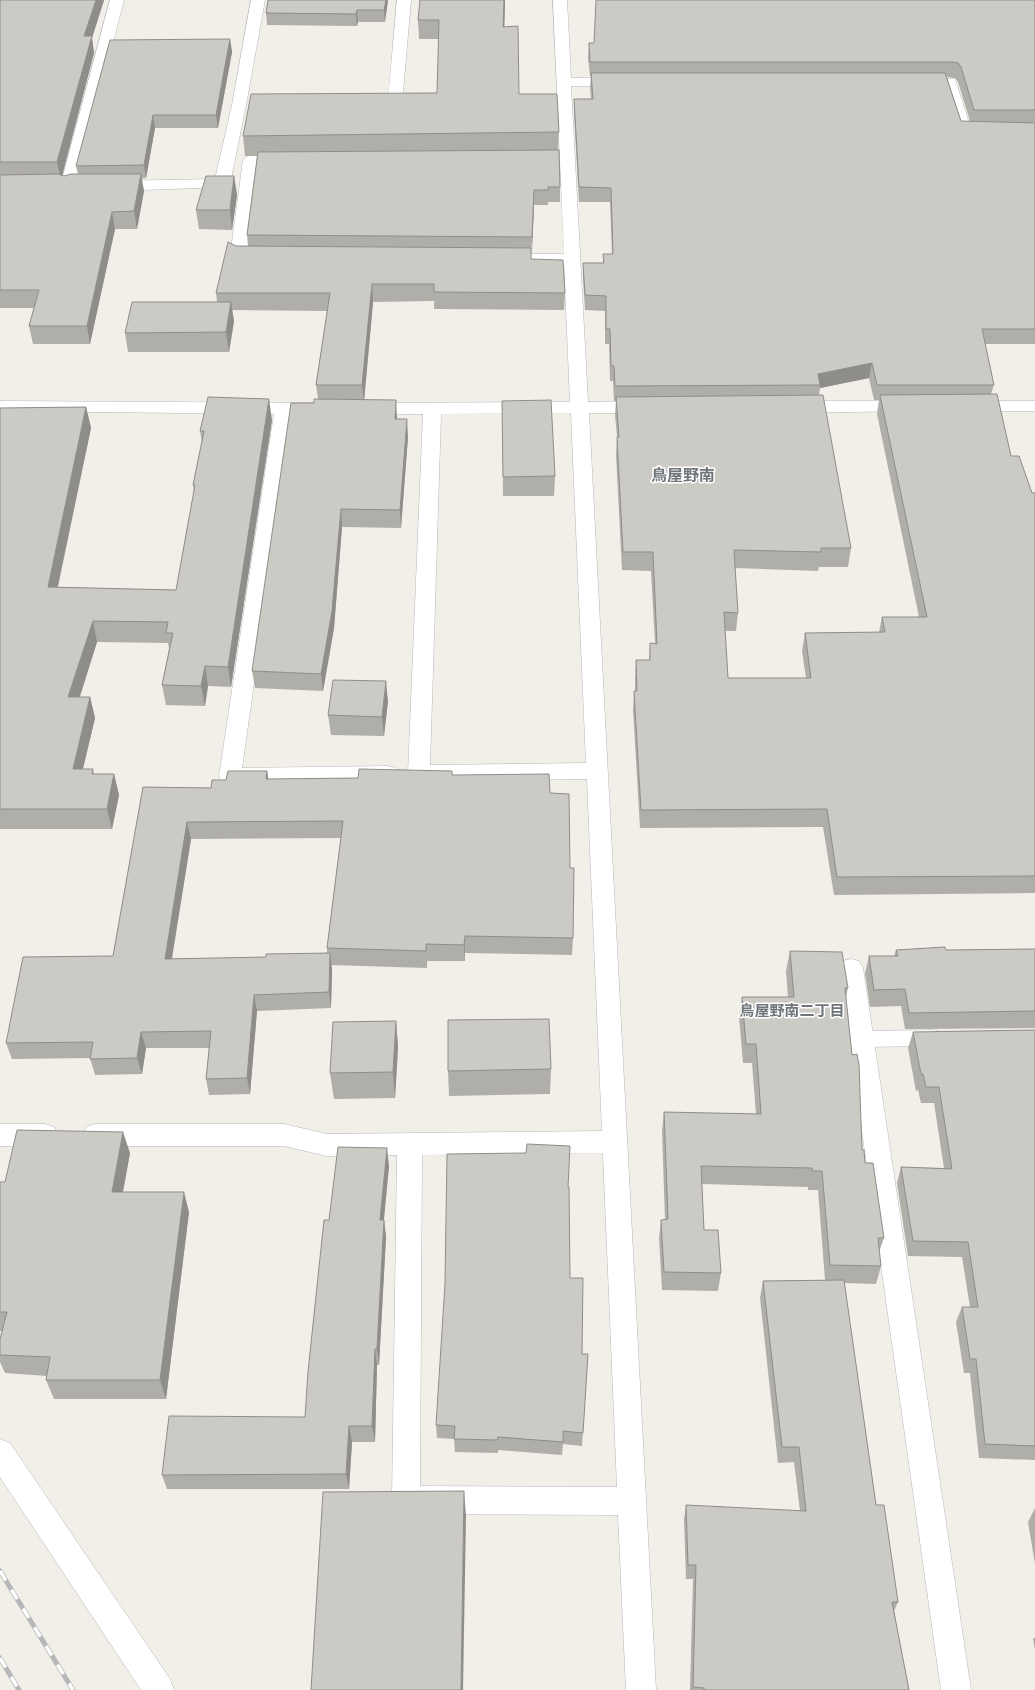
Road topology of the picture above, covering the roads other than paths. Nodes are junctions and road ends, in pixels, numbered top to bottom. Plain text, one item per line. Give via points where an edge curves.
1 (116, 0) edge
2 (258, 0) edge
3 (404, 0) edge
4 (560, 0) edge
5 (564, 82) junction
6 (635, 82) edge
7 (903, 82) edge
8 (364, 104) edge
9 (239, 105) junction
10 (254, 105) edge
11 (1035, 131) edge
12 (551, 158) edge
13 (567, 158) junction
14 (298, 160) edge
15 (269, 258) edge
16 (484, 259) edge
17 (572, 259) junction
18 (0, 406) edge
19 (925, 406) edge
20 (956, 406) edge
21 (1035, 406) edge
22 (665, 407) edge
23 (775, 407) edge
24 (578, 408) junction
25 (432, 409) junction
26 (284, 410) junction
27 (596, 771) junction
28 (419, 773) junction
29 (851, 968) dead end
30 (948, 1038) edge
31 (861, 1039) junction
32 (0, 1135) edge
33 (614, 1142) junction
34 (410, 1144) junction
35 (0, 1453) edge
36 (632, 1501) junction
37 (158, 1690) edge
38 (641, 1690) edge
39 (956, 1690) edge

1 - 9 street via 76,186 222,184
2 - 9 street
3 - 8 street via 395,104
4 - 5 street
5 - 6 street
5 - 13 street
7 - 11 street via 950,82 964,131
9 - 10 street
12 - 13 street
13 - 17 street
14 - 15 street via 251,160 238,257
16 - 17 street
17 - 24 street
18 - 26 street
19 - 23 street
20 - 21 street
22 - 24 street
24 - 25 street
24 - 27 street
25 - 26 street
25 - 28 street
26 - 28 street via 230,776
27 - 28 street
27 - 33 street
29 - 31 street
30 - 31 lane
31 - 39 street
32 - 34 street via 284,1135 327,1145
33 - 34 street
33 - 36 street
34 - 36 street via 406,1500
35 - 37 street
36 - 38 street

